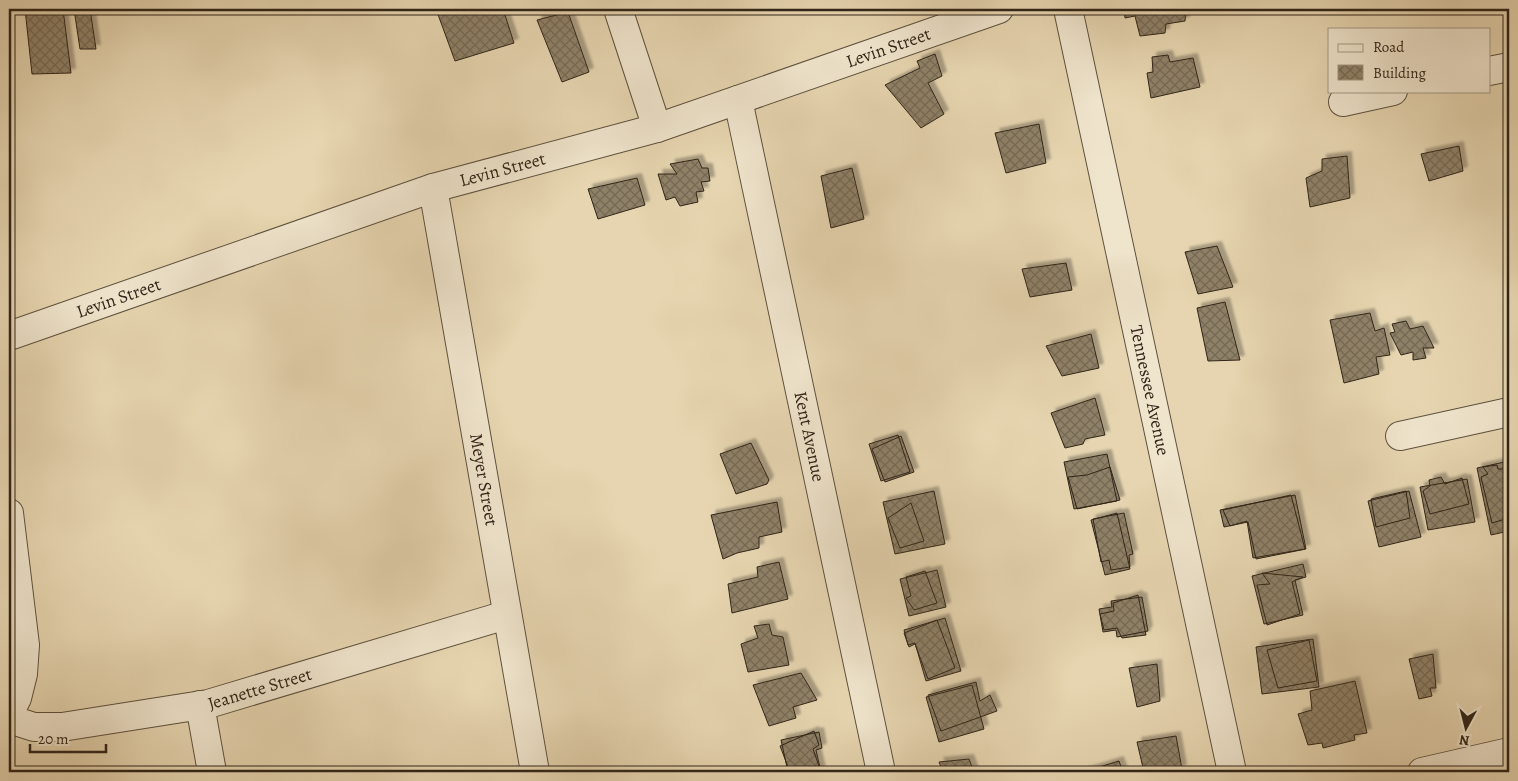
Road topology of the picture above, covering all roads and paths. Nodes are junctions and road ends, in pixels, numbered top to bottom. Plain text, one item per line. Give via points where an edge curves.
1 (618, 9) edge
2 (999, 9) edge
3 (1068, 9) edge
4 (1509, 66) edge
5 (1490, 71) edge
6 (1388, 92) edge
7 (738, 100) junction
8 (1343, 102) dead end
9 (657, 128) junction
10 (433, 188) junction
11 (9, 336) edge
12 (1509, 412) edge
13 (1400, 436) dead end
14 (9, 521) edge
15 (506, 615) junction
16 (200, 705) junction
17 (9, 714) edge
18 (9, 719) edge
19 (1509, 752) edge
20 (212, 772) edge
21 (535, 772) edge
22 (882, 772) edge
23 (1232, 772) edge
24 (1422, 772) edge

1 - 9 street
2 - 7 street, Levin Street
3 - 23 street, Tennessee Avenue
4 - 5 street
6 - 8 street
7 - 9 street, Levin Street
7 - 22 street, Kent Avenue
9 - 10 street, Levin Street
10 - 11 street, Levin Street
10 - 15 street, Meyer Street
12 - 13 street
14 - 17 street via 25,645 23,674
15 - 16 street, Jeanette Street
15 - 21 street, Meyer Street
16 - 18 street, Jeanette Street via 62,728 34,727
16 - 20 street
19 - 24 street

